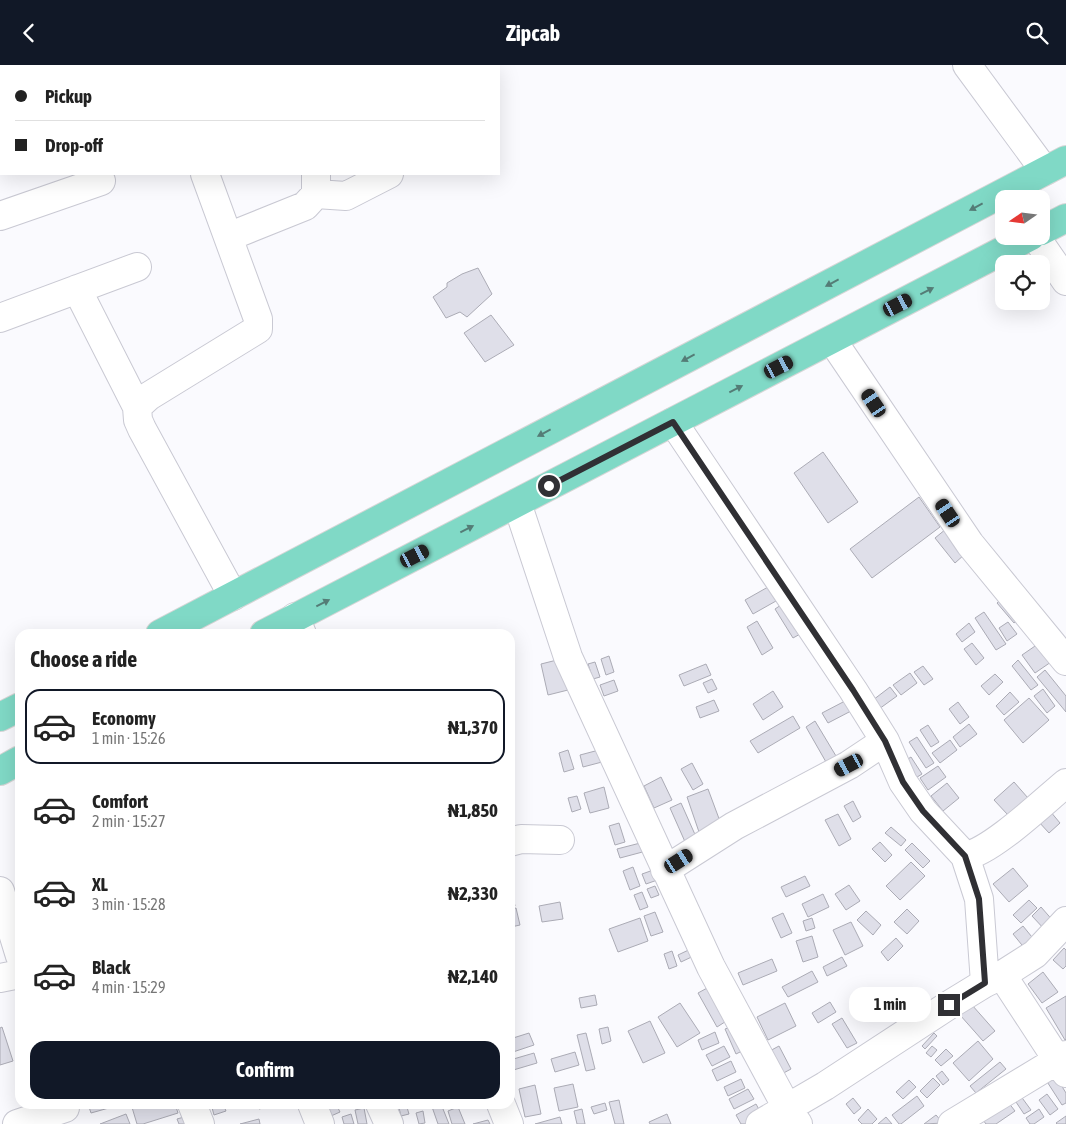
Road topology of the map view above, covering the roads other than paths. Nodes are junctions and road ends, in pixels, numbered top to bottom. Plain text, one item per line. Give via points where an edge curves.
1 (967, 65) edge
2 (1056, 166) edge
3 (98, 175) edge
4 (205, 175) edge
5 (387, 175) edge
6 (316, 184) edge
7 (0, 216) edge
8 (1066, 218) edge
9 (1050, 226) edge
10 (228, 237) junction
11 (1016, 245) edge
12 (1040, 245) edge
13 (137, 267) dead end
14 (1066, 281) edge
15 (77, 289) junction
16 (0, 318) edge
17 (832, 340) junction
18 (137, 407) junction
19 (673, 422) junction
20 (517, 503) junction
21 (233, 596) junction
22 (299, 626) edge
23 (170, 629) edge
24 (286, 629) edge
25 (1066, 661) edge
26 (15, 710) edge
27 (0, 717) edge
28 (885, 741) junction
29 (15, 763) edge
30 (0, 771) edge
31 (1066, 783) edge
32 (560, 840) dead end
33 (515, 841) edge
34 (965, 856) junction
35 (665, 870) junction
36 (0, 891) edge
37 (1066, 921) edge
38 (15, 940) edge
39 (15, 975) edge
40 (0, 978) edge
41 (993, 979) junction
42 (1063, 1062) edge
43 (194, 1109) edge
44 (314, 1109) edge
45 (382, 1109) edge
46 (503, 1109) edge
47 (66, 1112) edge
48 (793, 1116) edge
49 (17, 1124) edge
50 (200, 1124) edge
51 (320, 1124) edge
52 (389, 1124) edge
53 (508, 1124) edge
54 (760, 1124) edge
55 (952, 1124) edge

1 - 2 street
2 -> 21 main road
3 - 7 street via 101,181
4 - 10 street
5 - 6 street via 346,196
6 - 10 street via 305,206
8 - 9 main road
10 - 18 street via 258,319 258,329 149,395
17 -> 11 main road
12 - 14 street
13 - 15 street
15 - 16 street
15 - 18 street
19 -> 17 main road
17 - 25 street via 970,544
18 - 21 street via 142,429
19 - 20 main road
19 - 28 street
22 -> 20 main road
20 - 35 street via 568,657
21 - 23 main road
22 - 24 main road
26 - 27 main road
28 - 34 street via 903,782 923,811
28 - 35 street via 849,765 734,826
29 - 30 main road
31 - 34 street via 989,847
32 - 33 street
34 - 41 street via 979,899
35 - 48 street via 711,967
36 - 38 street
37 - 41 street via 1035,954
39 - 40 street
41 - 42 street
41 - 48 street via 825,1086
42 - 55 street
43 - 50 street
44 - 51 street
45 - 52 street
46 - 53 street
47 - 49 street
48 - 54 street

